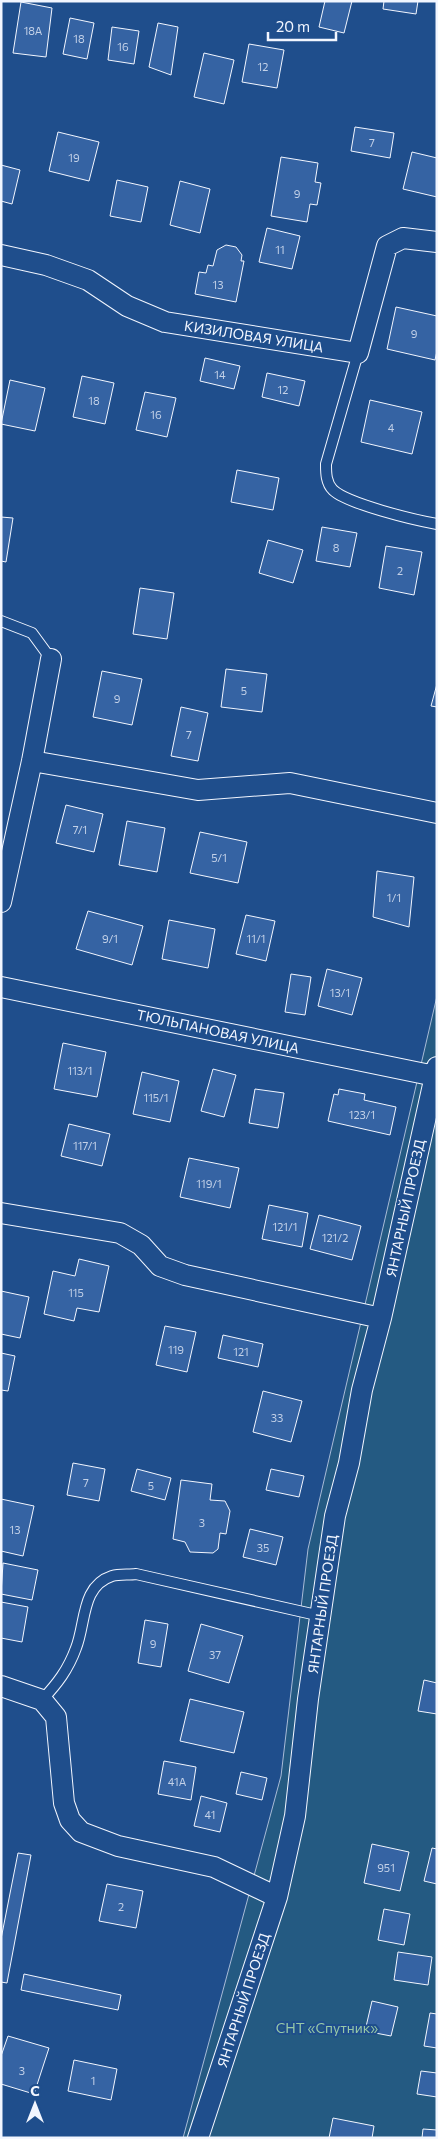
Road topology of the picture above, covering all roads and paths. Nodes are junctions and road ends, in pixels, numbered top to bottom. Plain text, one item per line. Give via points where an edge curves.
1 (437, 242) edge
2 (1, 255) edge
3 (358, 353) junction
4 (437, 524) edge
5 (1, 621) edge
6 (50, 659) joint
7 (32, 761) junction
8 (437, 813) edge
9 (7, 850) edge
10 (1, 902) edge
11 (1, 987) edge
12 (436, 1072) edge
13 (1, 1213) edge
14 (381, 1318) junction
15 (321, 1616) junction
16 (1, 1686) edge
17 (42, 1700) junction
18 (277, 1897) junction
19 (198, 2138) edge

1 - 3 street via 403,238 387,246
2 - 3 street, КИЗИЛОВАЯ УЛИЦА via 46,265 88,280 127,306 165,322
3 - 4 lane via 326,464 326,478 331,489 345,498
5 - 6 lane via 32,633
6 - 7 street
7 - 8 street via 198,790 290,783
7 - 9 street
9 - 10 street
11 - 12 street, ТЮЛЬПАНОВАЯ УЛИЦА
12 - 14 street, ЯНТАРНЫЙ ПРОЕЗД
13 - 14 street via 120,1233 140,1245 160,1266 185,1275
14 - 15 street, ЯНТАРНЫЙ ПРОЕЗД via 335,1516
15 - 17 lane via 136,1574 113,1576 97,1584 88,1599 77,1647 60,1680
15 - 18 street, ЯНТАРНЫЙ ПРОЕЗД via 295,1816
16 - 17 street
17 - 18 street via 56,1717 64,1803 70,1820 82,1832 118,1846 214,1867
18 - 19 street, ЯНТАРНЫЙ ПРОЕЗД

